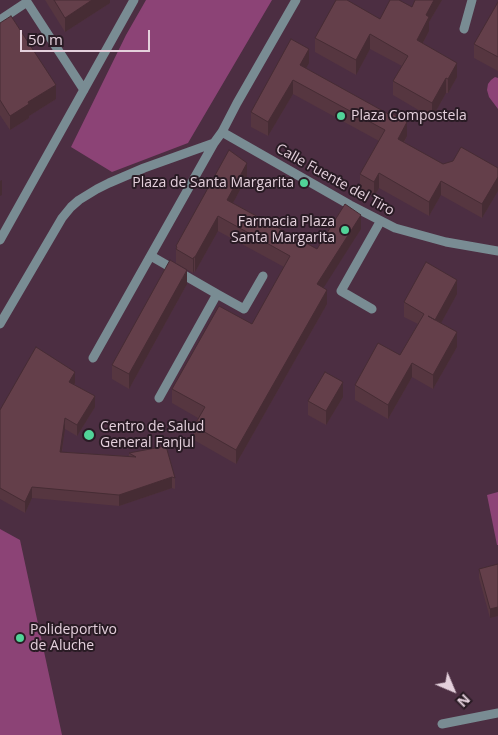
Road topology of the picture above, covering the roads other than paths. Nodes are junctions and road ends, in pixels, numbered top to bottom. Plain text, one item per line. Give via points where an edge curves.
1 (134, 0) edge
2 (296, 0) edge
3 (472, 0) edge
4 (0, 20) edge
5 (464, 29) dead end
6 (84, 90) junction
7 (222, 132) junction
8 (214, 143) junction
9 (380, 222) junction
10 (0, 240) edge
11 (498, 251) edge
12 (151, 256) junction
13 (263, 276) dead end
14 (217, 294) junction
15 (372, 309) dead end
16 (0, 324) edge
17 (93, 358) dead end
18 (159, 398) dead end
19 (498, 713) edge
20 (442, 724) dead end

1 - 6 street
2 - 7 street
3 - 5 street
4 - 6 street via 27,2
6 - 10 street
7 - 8 street
7 - 9 street, Calle Fuente del Tiro
8 - 12 street
8 - 16 street via 118,179 75,204 62,218
9 - 11 street, Calle Fuente del Tiro via 446,242
9 - 15 street via 341,291
12 - 14 street
12 - 17 street
13 - 14 street via 244,309
14 - 18 street
19 - 20 street

